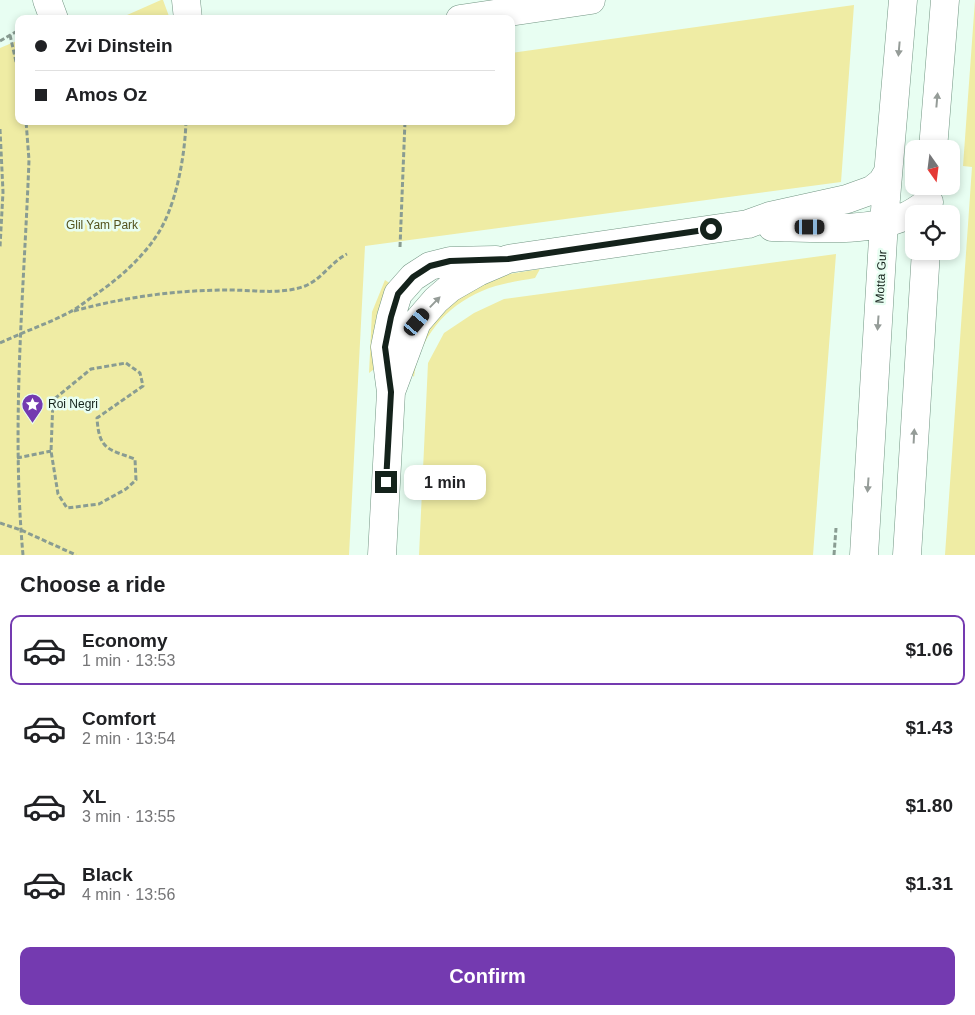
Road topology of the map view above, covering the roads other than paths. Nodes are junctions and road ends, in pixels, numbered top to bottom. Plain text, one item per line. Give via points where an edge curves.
1 (186, 0) edge
2 (591, 0) edge
3 (903, 0) edge
4 (945, 0) edge
5 (188, 15) edge
6 (488, 15) edge
7 (934, 140) edge
8 (888, 172) junction
9 (851, 198) junction
10 (907, 205) edge
11 (905, 209) edge
12 (905, 213) edge
13 (905, 221) edge
14 (748, 224) junction
15 (849, 228) junction
16 (882, 257) junction
17 (923, 260) edge
18 (382, 555) edge
19 (864, 555) edge
20 (907, 555) edge

1 - 5 street
2 - 6 street
3 -> 8 street, Motta Gur
7 -> 4 street
8 - 9 street via 872,190
8 - 10 street, Motta Gur
9 - 11 street via 871,198
9 - 14 street
12 - 15 street via 872,226
13 - 16 street, Motta Gur
14 - 15 street
14 - 18 street via 508,259 450,261 430,266 413,277 398,294 385,347 391,392
15 - 16 street via 866,236
16 -> 19 street, Motta Gur
20 -> 17 street

